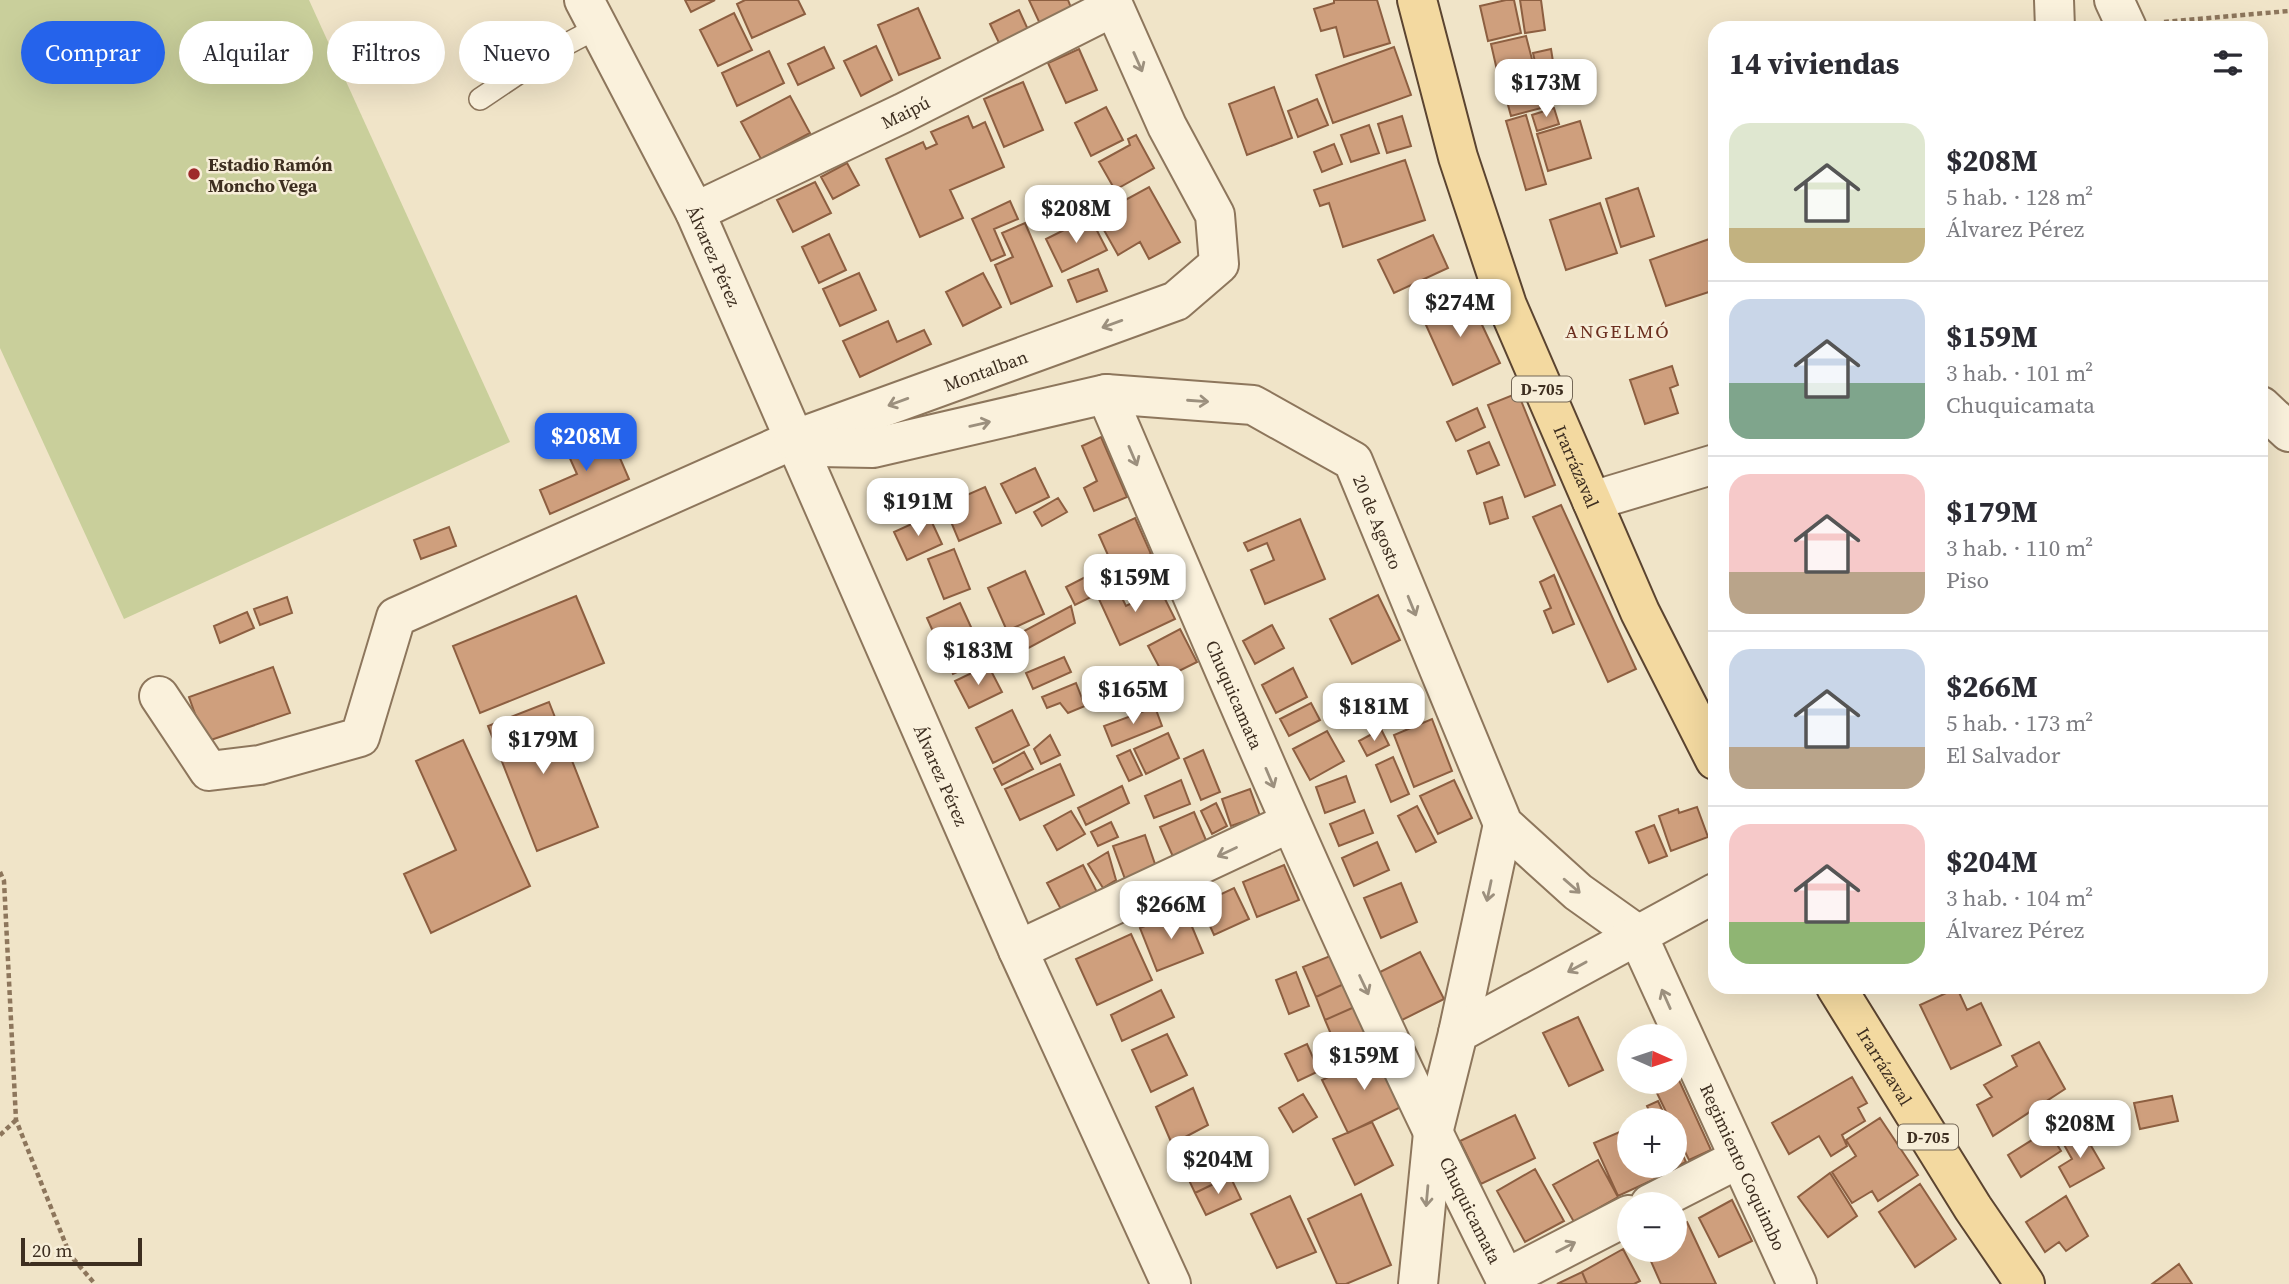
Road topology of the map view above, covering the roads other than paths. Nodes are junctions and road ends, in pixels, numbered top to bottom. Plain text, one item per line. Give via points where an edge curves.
1 (1416, 0) edge
2 (2054, 0) edge
3 (1112, 3) edge
4 (591, 14) edge
5 (2056, 21) edge
6 (480, 99) dead end
7 (695, 212) junction
8 (1106, 394) junction
9 (2268, 412) edge
10 (2289, 432) edge
11 (793, 440) junction
12 (1708, 466) edge
13 (1592, 500) junction
14 (159, 696) dead end
15 (1708, 746) edge
16 (1289, 823) junction
17 (1503, 824) junction
18 (1708, 897) edge
19 (1637, 934) junction
20 (1018, 950) junction
21 (1840, 994) edge
22 (1458, 1033) junction
23 (1433, 1133) junction
24 (1738, 1159) junction
25 (1673, 1192) edge
26 (1617, 1221) edge
27 (1506, 1281) edge
28 (1171, 1284) edge
29 (1418, 1284) edge
30 (1797, 1284) edge
31 (2025, 1284) edge

1 - 13 main road, Irarrázaval / D-705 via 1458,157 1507,305
2 - 5 street
3 - 7 street, Maipú via 903,113
3 -> 11 street, Montalban via 1167,127 1215,215 1219,264 1176,301
4 - 6 lane via 544,56
4 - 7 street, Álvarez Pérez
7 - 11 street, Álvarez Pérez
11 -> 8 street via 819,447 873,449
8 -> 16 street, Chuquicamata
8 -> 17 street, 20 de Agosto via 1253,405 1353,461
9 - 10 street
11 - 14 street, Montalban via 396,617 360,737 260,765 209,771
11 - 20 street, Álvarez Pérez
12 - 13 street
13 - 15 main road, Irarrázaval / D-705 via 1640,612
16 -> 20 street
16 -> 23 street, Chuquicamata
17 -> 19 street, 20 de Agosto via 1578,892
17 -> 22 street
18 - 19 street
19 -> 22 street
24 -> 19 street, Regimiento Coquimbo
20 - 28 street, Álvarez Pérez
21 - 31 main road, Irarrázaval / D-705
22 - 23 street
23 - 27 street, Chuquicamata
23 -> 29 street
24 - 25 street
24 - 30 street, Regimiento Coquimbo
27 -> 26 street

